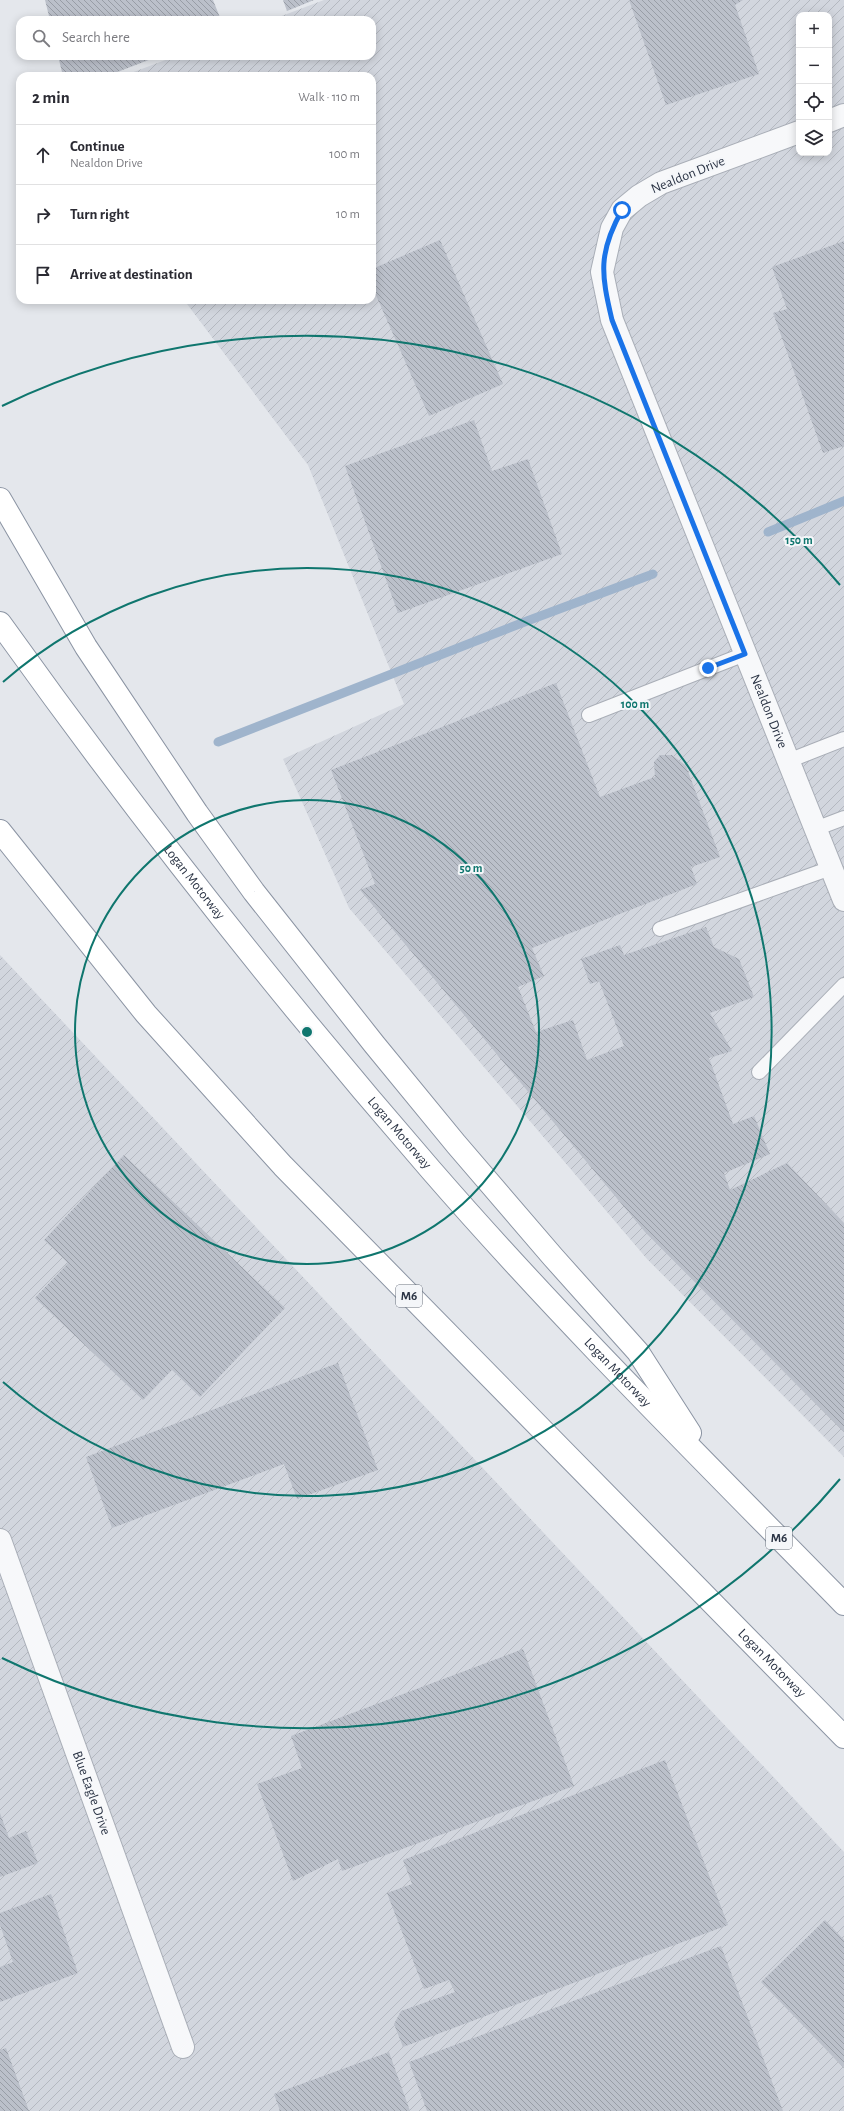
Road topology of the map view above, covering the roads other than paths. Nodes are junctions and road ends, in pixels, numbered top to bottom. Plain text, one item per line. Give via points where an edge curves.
1 (844, 115) edge
2 (832, 120) edge
3 (796, 133) edge
4 (0, 499) edge
5 (0, 624) edge
6 (745, 654) junction
7 (589, 715) dead end
8 (844, 739) edge
9 (788, 761) junction
10 (844, 818) edge
11 (815, 829) junction
12 (0, 831) edge
13 (831, 868) junction
14 (844, 900) edge
15 (660, 929) dead end
16 (844, 985) edge
17 (759, 1072) dead end
18 (714, 1472) junction
19 (0, 1540) edge
20 (844, 1604) edge
21 (844, 1737) edge
22 (183, 2047) dead end

1 - 2 street
3 - 6 street, Nealdon Drive via 661,183 639,196 622,210 612,228 602,272 612,320
4 - 18 highway via 86,647 197,813 254,892 451,1138 638,1352
5 - 18 highway, Logan Motorway / M6 via 159,837 286,999 437,1178 572,1325
6 - 7 lane
6 - 9 street, Nealdon Drive
8 - 9 lane
9 - 11 street, Nealdon Drive
10 - 11 lane
11 - 13 street, Nealdon Drive
12 - 21 highway, Logan Motorway / M6 via 146,1014 283,1166
13 - 14 street, Nealdon Drive
13 - 15 lane
16 - 17 lane
18 - 20 highway, Logan Motorway / M6
19 - 22 street, Blue Eagle Drive

